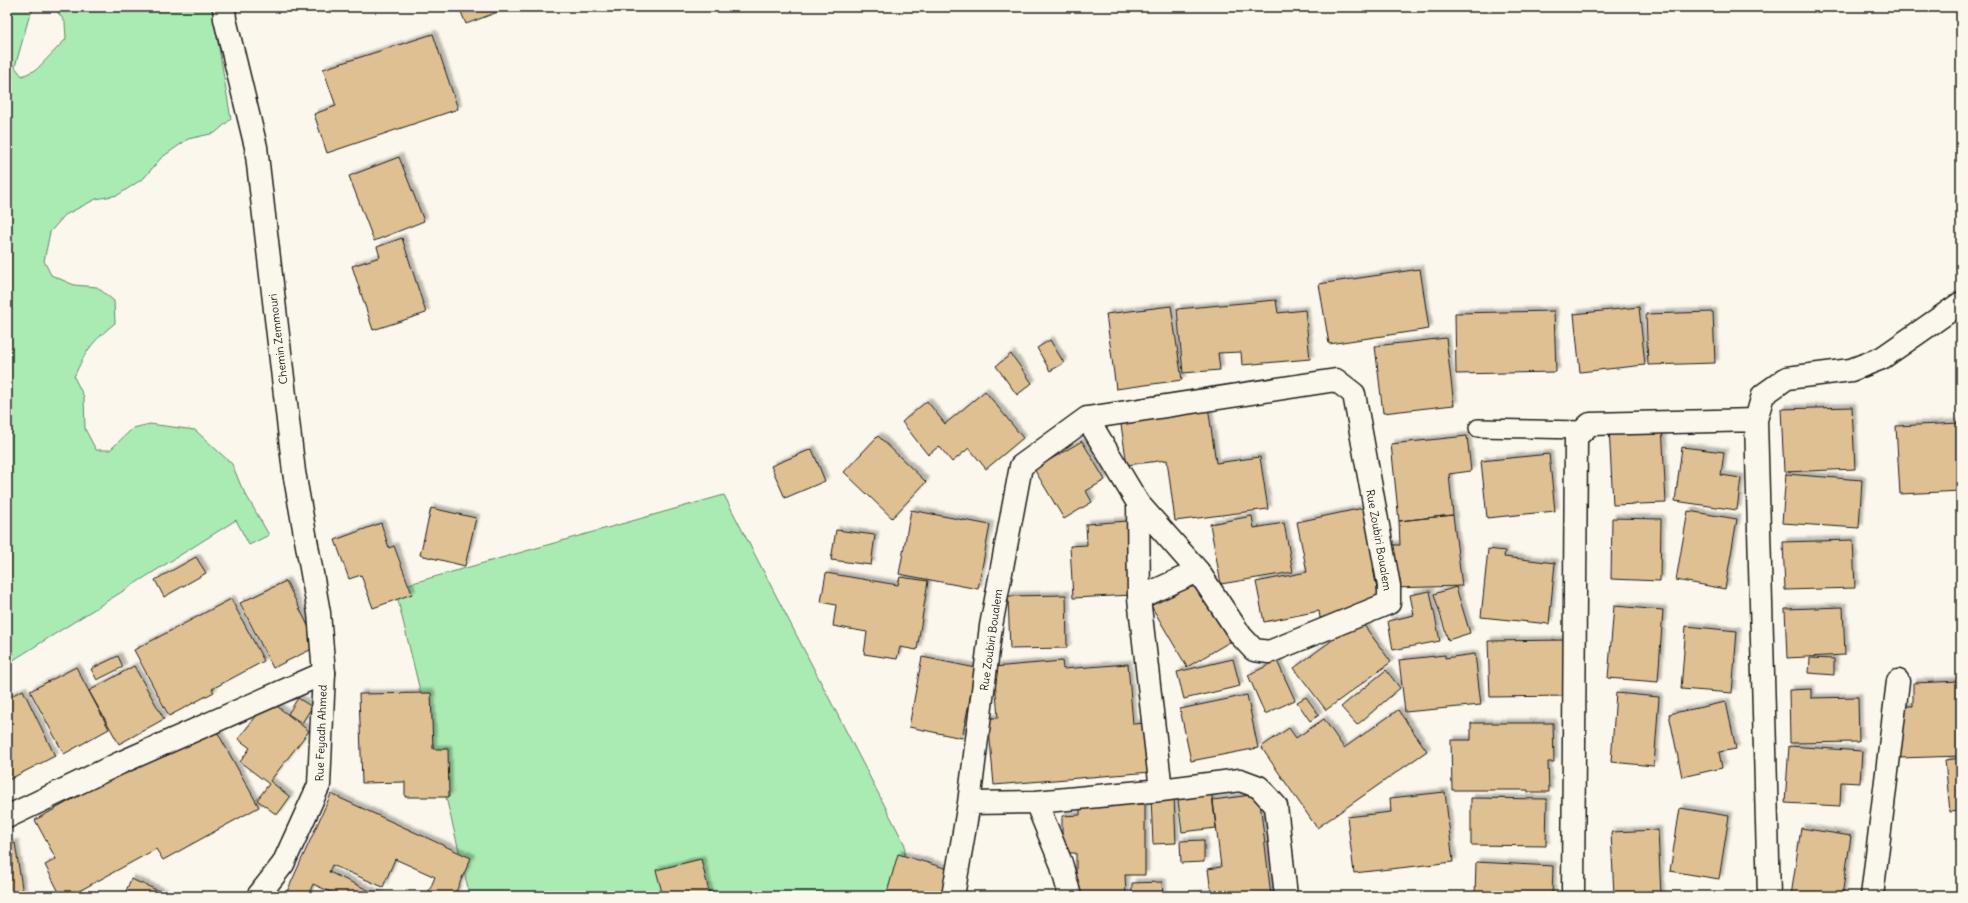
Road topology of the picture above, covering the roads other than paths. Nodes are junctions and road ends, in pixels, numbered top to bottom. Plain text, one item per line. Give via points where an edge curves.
1 (224, 7) edge
2 (1961, 303) edge
3 (1087, 418) junction
4 (1756, 420) junction
5 (1478, 428) dead end
6 (1582, 430) junction
7 (1138, 503) junction
8 (1198, 571) junction
9 (1139, 598) junction
10 (324, 673) junction
11 (1898, 681) dead end
12 (1161, 790) junction
13 (1036, 802) junction
14 (969, 803) junction
15 (7, 817) edge
16 (258, 896) edge
17 (953, 896) edge
18 (1070, 896) edge
19 (1286, 896) edge
20 (1573, 896) edge
21 (1769, 896) edge
22 (1872, 896) edge

1 - 10 street, Chemin Zemmouri via 256,147 294,472 319,613
2 - 4 street via 1882,358 1851,370 1787,378 1763,395
3 - 7 street, Rue Zoubiri Boualem
3 - 8 street, Rue Zoubiri Boualem via 1336,380 1354,394 1389,586 1389,603 1269,652 1254,650 1241,636
3 - 14 street, Rue Zoubiri Boualem via 1021,466 991,626
4 - 6 street via 1590,424
4 - 21 street
5 - 6 lane
6 - 20 street via 1576,437
7 - 8 street, Rue Zoubiri Boualem
7 - 9 street
8 - 9 street
9 - 12 street
10 - 15 street via 120,763
10 - 16 street, Rue Feyadh Ahmed via 319,785 284,864
11 - 22 street
12 - 13 street
12 - 19 street via 1240,780 1259,787 1276,806
13 - 14 street
13 - 18 street via 1061,863
14 - 17 street, Rue Zoubiri Boualem

